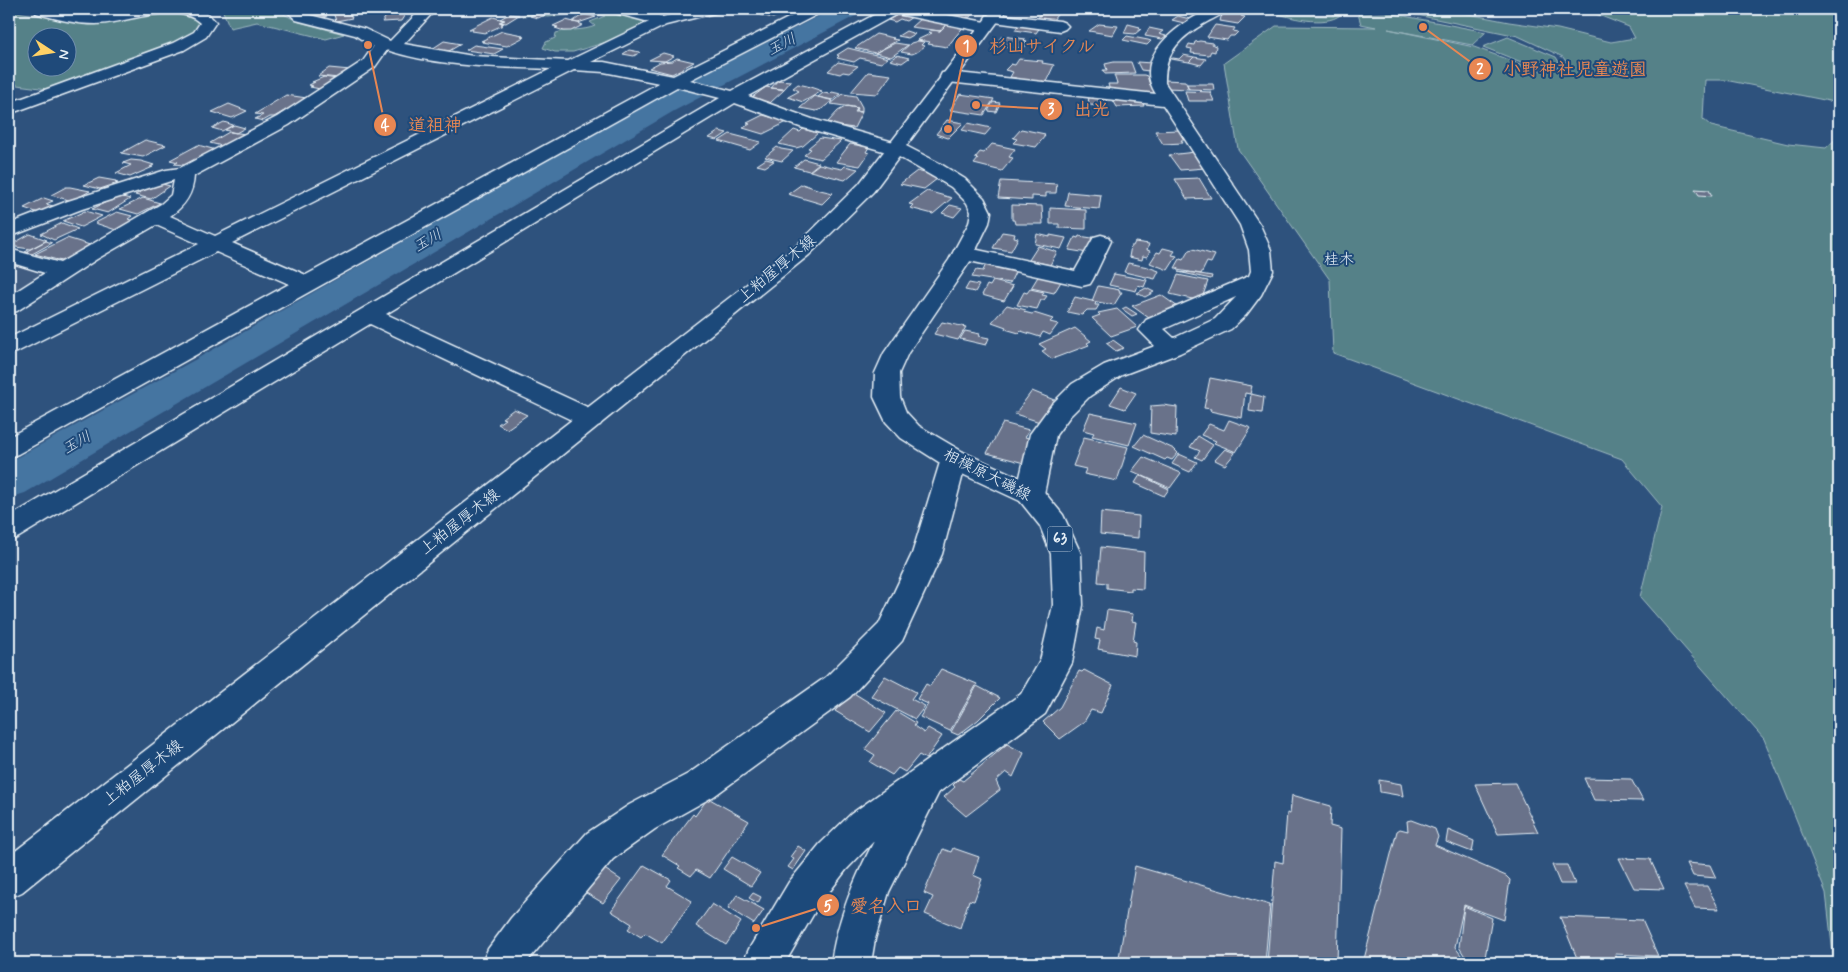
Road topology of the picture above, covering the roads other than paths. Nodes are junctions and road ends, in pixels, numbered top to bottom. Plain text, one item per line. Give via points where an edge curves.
1 (81, 9) edge
2 (152, 9) edge
3 (292, 9) edge
4 (430, 9) edge
5 (616, 9) edge
6 (817, 9) edge
7 (1220, 9) edge
8 (41, 10) edge
9 (699, 10) edge
10 (63, 16) junction
11 (992, 18) edge
12 (654, 24) junction
13 (1060, 26) dead end
14 (388, 46) junction
15 (510, 63) junction
16 (572, 65) junction
17 (948, 77) junction
18 (677, 81) junction
19 (733, 97) junction
20 (1166, 100) junction
21 (9, 108) edge
22 (897, 149) junction
23 (184, 173) junction
24 (155, 217) junction
25 (9, 232) edge
26 (1101, 241) dead end
27 (216, 244) junction
28 (964, 253) junction
29 (9, 255) edge
30 (62, 272) junction
31 (1257, 280) junction
32 (305, 283) junction
33 (9, 306) edge
34 (370, 315) junction
35 (9, 347) edge
36 (1172, 348) junction
37 (590, 419) junction
38 (9, 448) edge
39 (954, 459) junction
40 (1030, 494) junction
41 (9, 530) edge
42 (927, 781) junction
43 (9, 879) edge
44 (502, 963) edge
45 (763, 963) edge
46 (851, 963) edge

1 - 10 street
2 - 10 street via 109,21
2 - 21 street via 190,12 203,16 208,22 195,39 175,48
3 - 14 street, 相模原大磯線 via 301,17 359,24
4 - 14 street
5 - 12 street via 650,16
6 - 18 street
7 - 20 street via 1188,27 1162,56 1156,68 1157,83
8 - 10 street
9 - 12 street
11 - 13 street
11 - 17 street
11 - 19 street via 896,9
12 - 15 street via 567,52 529,52
12 - 16 street
14 - 15 street, 相模原大磯線 via 465,60
14 - 23 street via 379,48 368,64 283,120
15 - 16 street, 相模原大磯線
16 - 18 street, 相模原大磯線
16 - 27 street
17 - 20 street
17 - 22 street
18 - 19 street, 相模原大磯線
18 - 32 street
19 - 22 street, 相模原大磯線 via 806,123
19 - 34 street
20 - 31 street via 1250,225 1260,250 1262,271
22 - 28 street, 相模原大磯線 / 63 via 949,177 979,206 982,215 979,225
22 - 37 street, 上粕屋厚木線 via 866,188 802,251
23 - 24 street via 183,193 177,202
23 - 25 street via 75,204
24 - 27 street
24 - 30 street
26 - 28 street via 1082,279
27 - 32 street
27 - 35 street
28 - 39 street, 相模原大磯線 / 63 via 896,353 887,373 887,397 895,416 910,432
29 - 30 street
30 - 33 street
31 - 36 street via 1250,295 1223,324
31 - 36 street via 1154,325 1151,330
32 - 38 street
34 - 37 street
34 - 41 street
36 - 40 street via 1113,370 1080,390 1043,434
37 - 43 street, 上粕屋厚木線
39 - 40 street, 相模原大磯線 / 63
39 - 44 street via 927,554 891,632 838,687 701,785 642,817 600,846
40 - 42 street, 相模原大磯線 / 63 via 1053,522 1066,554 1068,605 1056,664 1033,704
42 - 45 street, 相模原大磯線 / 63 via 864,826 833,857 803,895
42 - 46 street via 881,867 854,940

